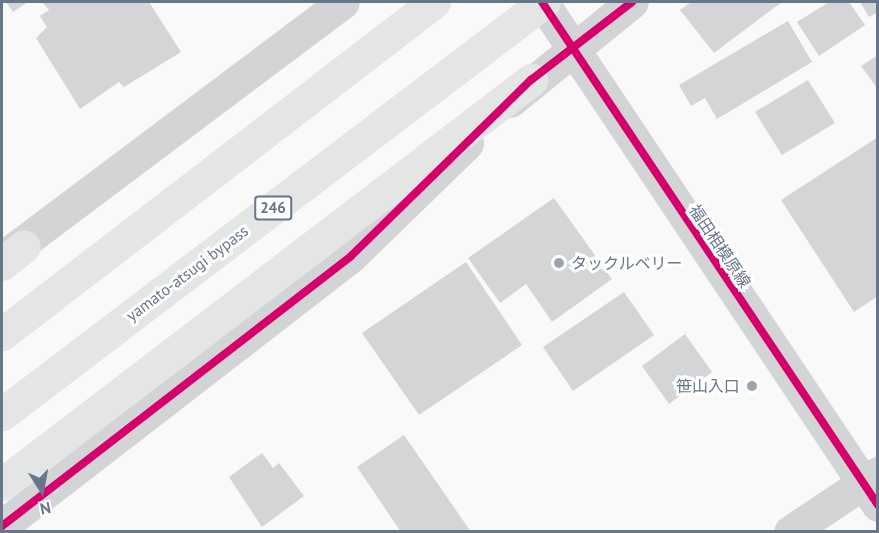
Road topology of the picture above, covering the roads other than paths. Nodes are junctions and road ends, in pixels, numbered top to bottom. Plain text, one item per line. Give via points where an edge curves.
1 (343, 2) edge
2 (434, 2) edge
3 (543, 2) edge
4 (632, 2) edge
5 (574, 49) junction
6 (531, 80) junction
7 (9, 256) edge
8 (2, 334) edge
9 (2, 414) edge
10 (2, 484) edge
11 (873, 487) edge
12 (2, 526) edge
13 (790, 531) edge

1 - 7 street
2 - 8 highway
3 - 5 street, 福田相模原線
3 - 9 highway, yamato-atsugi bypass / 246
4 - 5 street
5 - 6 street
5 - 11 street, 福田相模原線
6 - 10 highway
6 - 12 street via 351,256
11 - 13 street

